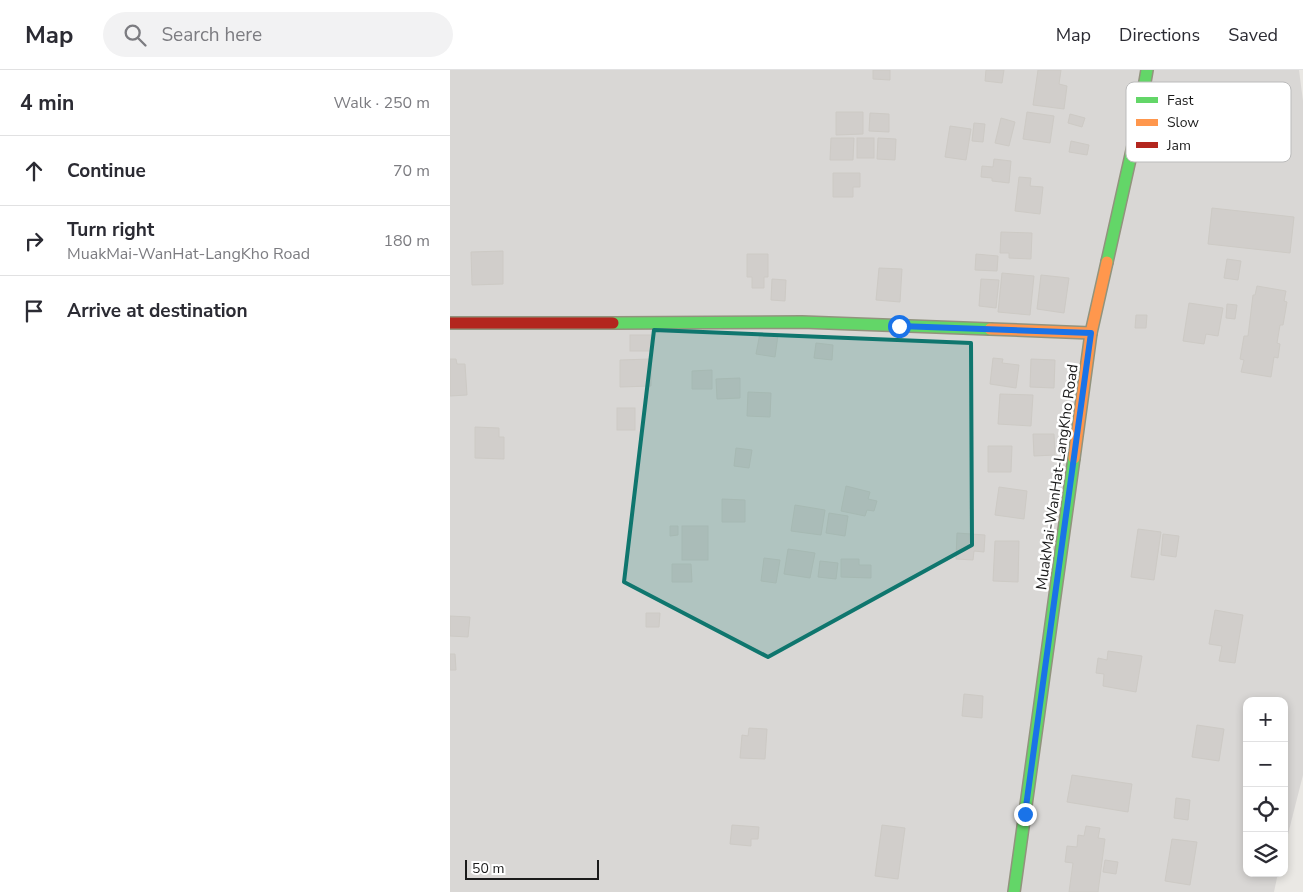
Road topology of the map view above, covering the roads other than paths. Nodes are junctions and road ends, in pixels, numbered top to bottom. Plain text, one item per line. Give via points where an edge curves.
1 (1129, 162) edge
2 (450, 323) edge
3 (1091, 333) junction
4 (1014, 892) edge

1 - 3 main road, MuakMai-WanHat-LangKho Road
2 - 3 main road via 802,322
3 - 4 main road, MuakMai-WanHat-LangKho Road

